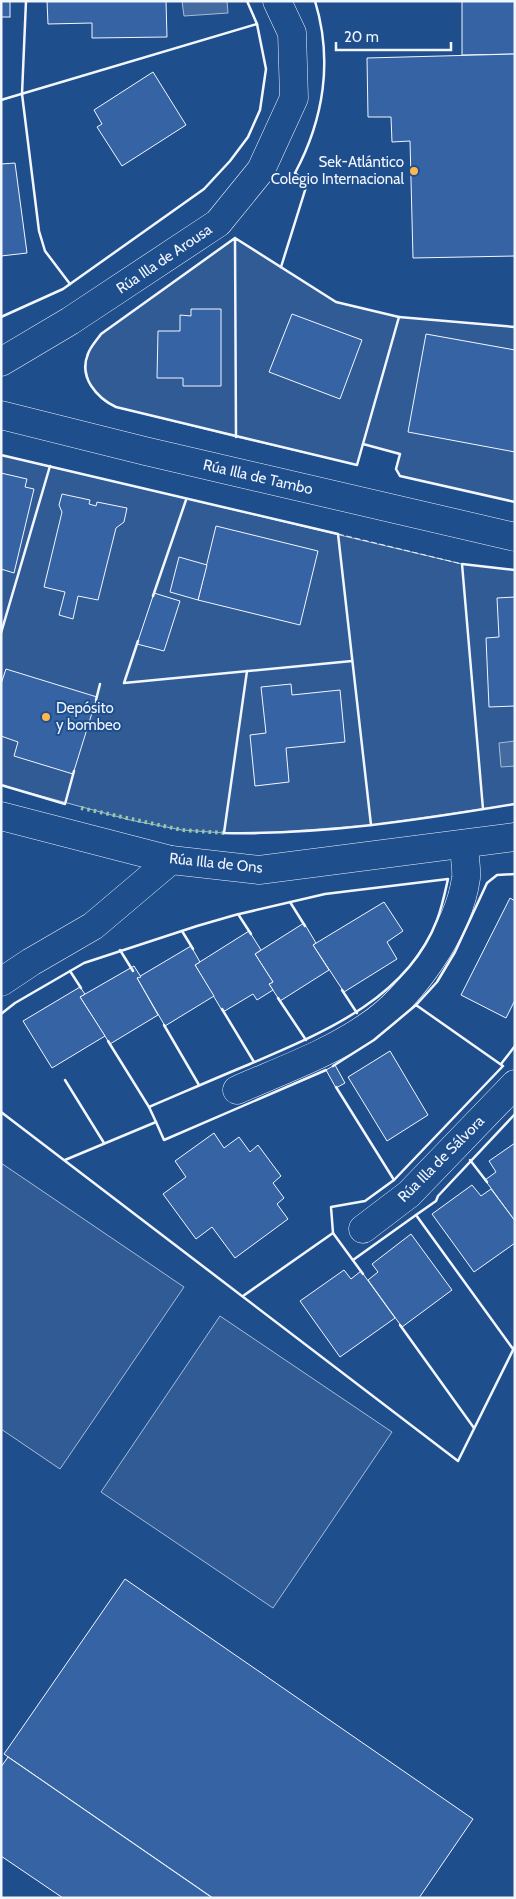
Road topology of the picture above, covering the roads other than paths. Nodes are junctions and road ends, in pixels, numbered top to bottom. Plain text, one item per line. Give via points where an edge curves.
1 (277, 1) edge
2 (1, 362) edge
3 (1, 415) edge
4 (515, 537) edge
5 (1, 816) edge
6 (515, 837) edge
7 (464, 844) junction
8 (171, 860) junction
9 (1, 982) edge
10 (515, 1084) edge
11 (237, 1090) dead end
12 (363, 1229) dead end

1 - 2 street, Rúa Illa de Arousa via 292,33 294,98 261,170 218,223 70,321
3 - 4 street, Rúa Illa de Tambo
5 - 8 street, Rúa Illa de Ons
6 - 7 street, Rúa Illa de Ons
7 - 8 street, Rúa Illa de Ons via 259,870
7 - 11 street via 466,878 454,918 437,952 406,992 368,1027 315,1056
8 - 9 street via 93,926
10 - 12 street, Rúa Illa de Sálvora via 409,1194

